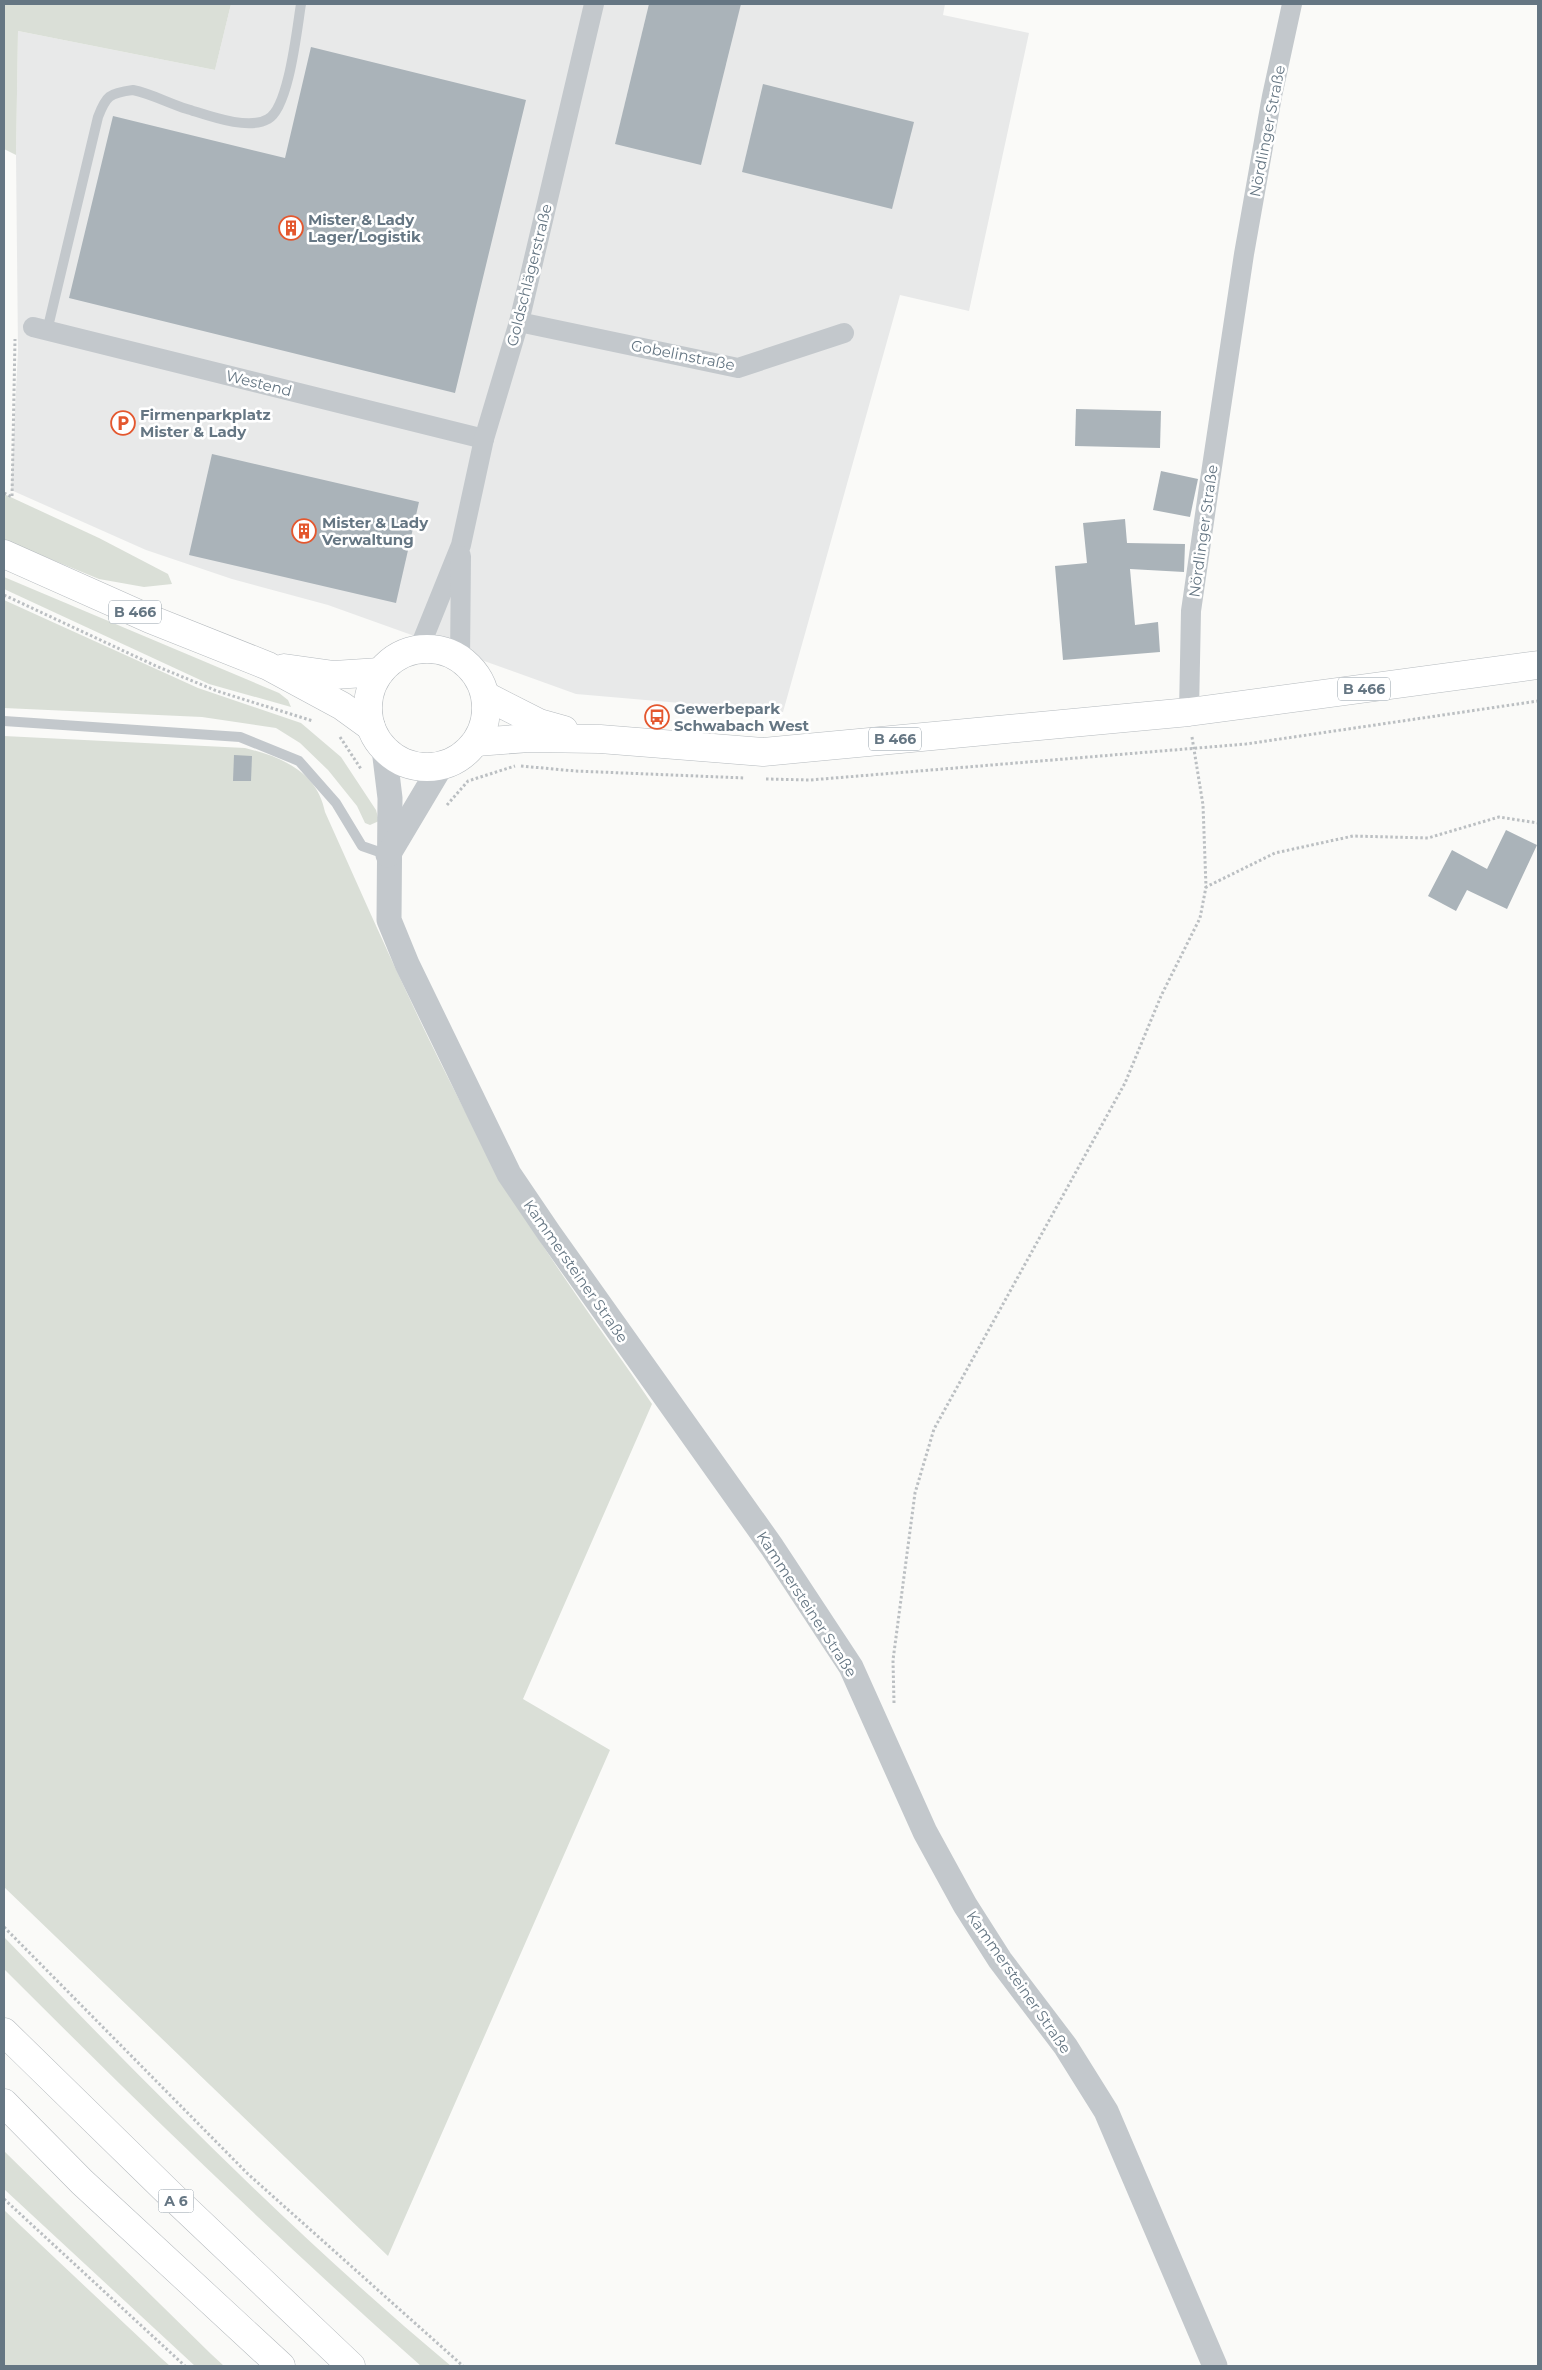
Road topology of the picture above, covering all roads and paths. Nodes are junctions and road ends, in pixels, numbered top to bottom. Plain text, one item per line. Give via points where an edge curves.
1 (301, 4) edge
2 (594, 4) edge
3 (1292, 4) edge
4 (519, 322) junction
5 (40, 329) junction
6 (844, 333) dead end
7 (484, 439) junction
8 (4, 493) edge
9 (461, 545) junction
10 (4, 554) edge
11 (419, 649) junction
12 (460, 659) junction
13 (1538, 665) edge
14 (268, 666) junction
15 (380, 672) junction
16 (486, 696) junction
17 (1189, 712) junction
18 (4, 721) edge
19 (377, 738) junction
20 (600, 739) junction
21 (476, 742) junction
22 (441, 766) junction
23 (1538, 823) edge
24 (388, 855) junction
25 (1206, 887) junction
26 (883, 1735) junction
27 (4, 1927) edge
28 (4, 2032) edge
29 (4, 2103) edge
30 (4, 2199) edge
31 (185, 2366) edge
32 (281, 2366) edge
33 (351, 2366) edge
34 (463, 2366) edge
35 (1215, 2366) edge

1 - 5 lane via 285,91 269,119 254,124 232,122 133,90 116,92 104,100
2 - 4 street, Goldschlägerstraße
3 - 17 street, Nördlinger Straße via 1244,254 1191,611
4 - 6 street, Gobelinstraße via 738,368
4 - 7 street, Goldschlägerstraße
5 - 7 street, Westend
5 - 8 path via 15,322 12,497
7 - 9 street, Goldschlägerstraße
9 - 11 street, Goldschlägerstraße
9 - 12 street, Goldschlägerstraße
10 - 14 main road, B 466 via 150,619
11 - 12 main road via 447,652
11 - 15 main road via 404,653
12 - 16 main road via 472,669
13 - 17 main road, B 466
14 - 15 main road, B 466 via 334,675
14 - 19 main road, B 466 via 342,706
15 - 19 main road via 371,689 367,708
16 - 20 main road, B 466 via 539,723
16 - 21 main road via 487,712
17 - 20 main road, B 466 via 763,752
17 - 25 path via 1203,805
18 - 24 lane via 240,737 299,761 336,803 362,846
19 - 22 main road via 396,759 426,768
19 - 24 street, Kammersteiner Straße via 390,798
20 - 21 main road, B 466 via 529,738
21 - 22 main road via 460,757
22 - 24 street
23 - 25 path via 1499,817 1428,838 1353,836 1275,853
24 - 26 street, Kammersteiner Straße via 389,920 407,964 510,1174 554,1241 772,1547 850,1667
25 - 26 path via 1200,918 1161,996 1125,1083 934,1429 916,1493 892,1660 895,1724
26 - 35 street, Kammersteiner Straße via 925,1832 965,1905 1000,1960 1066,2047 1106,2111
27 - 34 path via 248,2174
28 - 33 main road, A 6
29 - 32 main road via 82,2182
30 - 31 path

